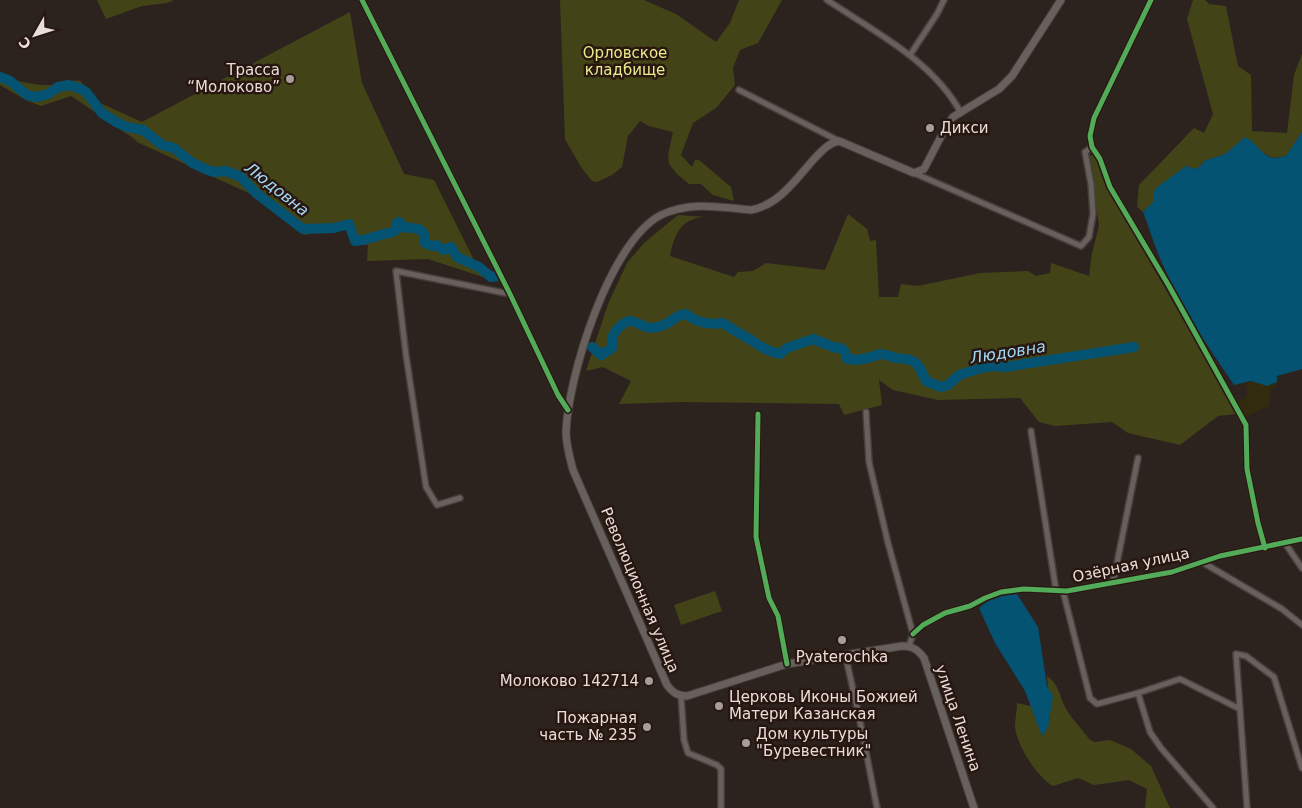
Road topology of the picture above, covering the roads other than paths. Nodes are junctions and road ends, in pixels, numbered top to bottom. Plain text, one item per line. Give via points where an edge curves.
1 (362, 0) edge
2 (828, 0) edge
3 (944, 0) edge
4 (1061, 0) edge
5 (1151, 0) edge
6 (910, 55) junction
7 (739, 90) dead end
8 (961, 113) junction
9 (839, 141) junction
10 (1092, 146) junction
11 (914, 174) junction
12 (510, 294) junction
13 (568, 410) junction
14 (866, 412) dead end
15 (758, 414) dead end
16 (1031, 431) dead end
17 (1138, 458) dead end
18 (460, 498) dead end
19 (1302, 539) edge
20 (1285, 543) junction
21 (1265, 548) junction
22 (1202, 562) junction
23 (1302, 568) edge
24 (1113, 583) junction
25 (1056, 590) junction
26 (1063, 591) junction
27 (1302, 626) edge
28 (913, 634) junction
29 (909, 646) junction
30 (845, 654) junction
31 (787, 664) junction
32 (1138, 693) junction
33 (681, 696) junction
34 (1240, 709) junction
35 (1302, 768) edge
36 (721, 808) edge
37 (877, 808) edge
38 (974, 808) edge
39 (1212, 808) edge
40 (1248, 808) edge

1 - 12 street
2 - 6 street
3 - 6 street
4 - 8 main road via 1012,76 999,89
5 - 10 street via 1094,118 1090,136
6 - 8 street via 953,98
7 - 9 street
8 - 11 main road via 947,125 924,169
9 - 11 main road
9 - 13 main road, Революционная улица via 828,145 783,194 759,208 694,206 660,216 645,228 624,253 600,300 577,369
10 - 11 street via 1085,152 1093,214 1089,237 1081,246
10 - 21 street via 1110,187 1244,422 1248,469
12 - 13 street
12 - 18 street via 396,271 426,487 437,505
13 - 33 main road, Революционная улица via 566,434 573,470 666,685
14 - 28 street via 869,462
15 - 31 street via 756,537 769,598 778,616
16 - 25 street
17 - 24 street
19 - 20 street, Озёрная улица
20 - 21 street, Озёрная улица
20 - 23 street
21 - 22 street, Озёрная улица
22 - 24 street, Озёрная улица via 1172,572
22 - 27 street via 1282,609
24 - 26 street, Озёрная улица
25 - 26 street, Озёрная улица
25 - 28 street, Озёрная улица via 1001,592 945,613
26 - 32 street via 1090,698 1097,704
28 - 29 street
29 - 30 main road
29 - 38 main road, улица Ленина via 924,658
30 - 31 main road
30 - 37 street
31 - 33 main road
32 - 34 street via 1180,679
32 - 39 street via 1150,732
33 - 36 street via 688,753 721,769
34 - 35 street via 1236,654 1246,656 1274,677
34 - 40 street

